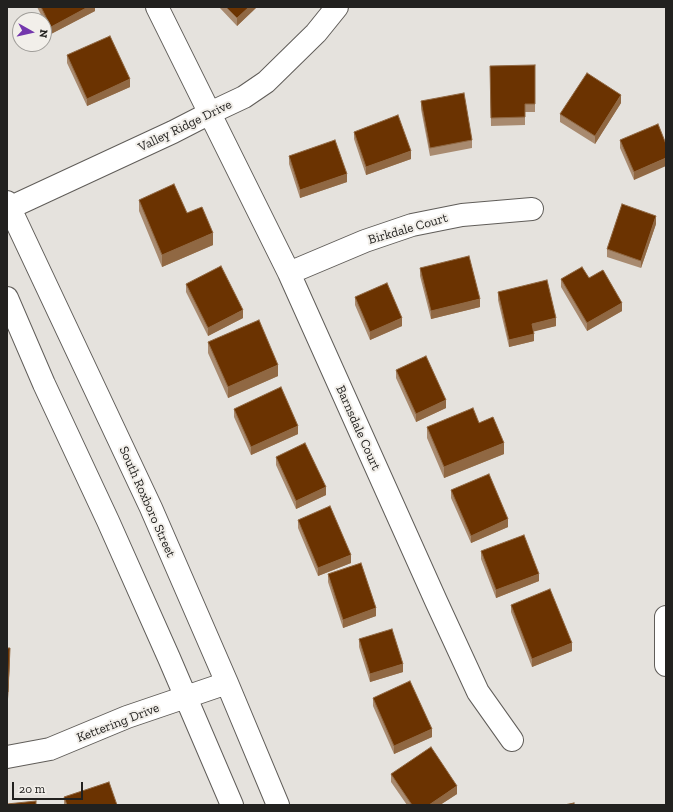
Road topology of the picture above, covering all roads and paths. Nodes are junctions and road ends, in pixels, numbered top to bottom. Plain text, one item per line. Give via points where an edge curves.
1 (157, 7) edge
2 (337, 7) edge
3 (210, 113) junction
4 (8, 206) edge
5 (532, 209) dead end
6 (289, 273) junction
7 (7, 298) edge
8 (666, 617) edge
9 (666, 665) edge
10 (227, 683) junction
11 (186, 697) junction
12 (512, 740) dead end
13 (7, 757) edge
14 (232, 805) edge
15 (278, 805) edge

1 - 3 street, Barnsdale Court
2 - 3 street, Valley Ridge Drive via 316,33 266,82 244,97
3 - 4 street, Valley Ridge Drive
3 - 6 street, Barnsdale Court
4 - 10 street, South Roxboro Street via 151,508
5 - 6 street, Birkdale Court via 462,215 412,225 365,241
6 - 12 street, Barnsdale Court via 478,692
7 - 11 street
8 - 9 street
10 - 11 street, Kettering Drive
10 - 15 street, South Roxboro Street
11 - 13 street, Kettering Drive via 127,717 50,749
11 - 14 street

